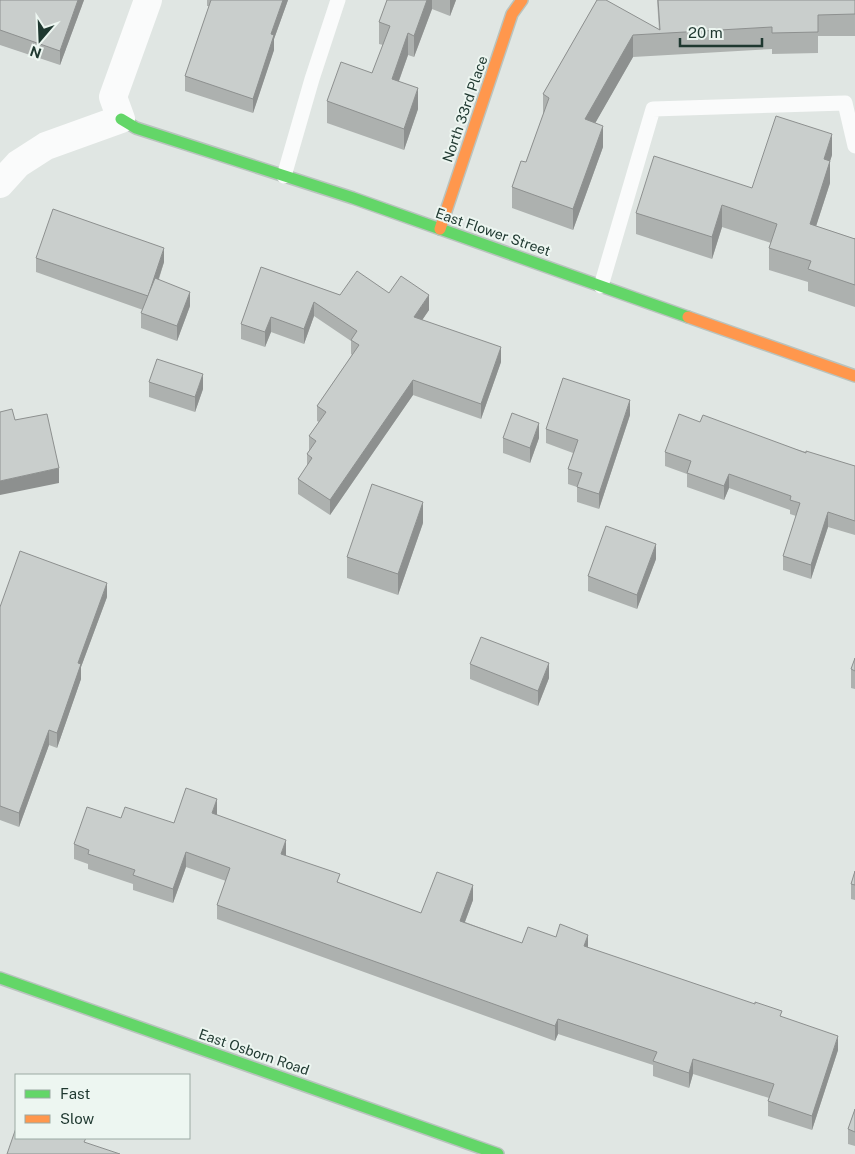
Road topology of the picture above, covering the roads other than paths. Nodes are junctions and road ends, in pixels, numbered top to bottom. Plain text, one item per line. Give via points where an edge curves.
1 (148, 0) edge
2 (338, 0) edge
3 (522, 0) edge
4 (121, 119) junction
5 (855, 146) edge
6 (284, 176) junction
7 (0, 184) edge
8 (440, 229) junction
9 (602, 286) junction
10 (855, 376) edge
11 (0, 979) edge
12 (498, 1154) edge

1 - 4 street via 113,97
2 - 6 lane
3 - 8 street, North 33rd Place via 512,14
4 - 6 street, East Flower Street via 136,128
4 - 7 street via 46,146 18,164
5 - 9 lane via 845,104 653,109
6 - 8 street, East Flower Street
8 - 9 street, East Flower Street
9 - 10 street, East Flower Street
11 - 12 street, East Osborn Road

